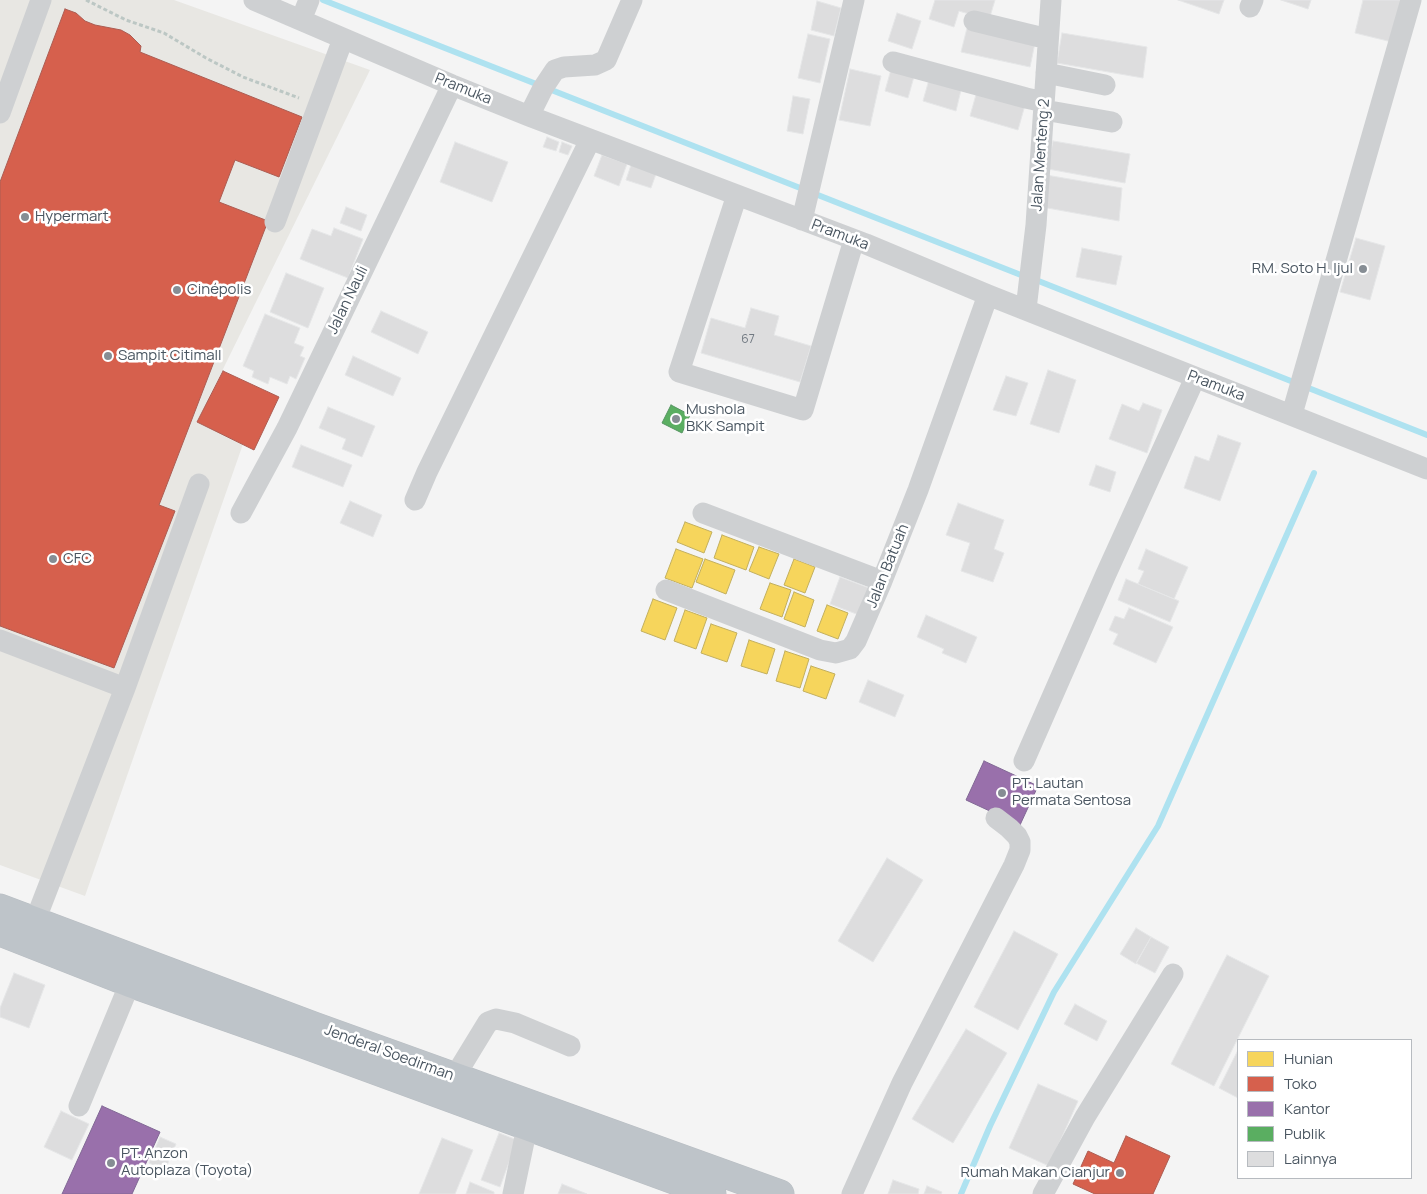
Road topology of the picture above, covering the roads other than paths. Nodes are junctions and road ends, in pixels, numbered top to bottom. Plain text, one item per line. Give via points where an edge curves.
1 (41, 0) edge
2 (254, 0) edge
3 (309, 0) edge
4 (632, 0) edge
5 (854, 0) edge
6 (1050, 0) edge
7 (1411, 0) edge
8 (301, 20) junction
9 (974, 21) dead end
10 (343, 39) junction
11 (1048, 39) junction
12 (893, 62) dead end
13 (1046, 73) junction
14 (452, 85) junction
15 (1105, 85) dead end
16 (1044, 106) junction
17 (0, 113) edge
18 (529, 116) junction
19 (1112, 122) dead end
20 (590, 140) junction
21 (737, 195) junction
22 (804, 211) junction
23 (276, 222) dead end
24 (854, 240) junction
25 (988, 295) junction
26 (1028, 300) junction
27 (1196, 378) junction
28 (1292, 414) junction
29 (1427, 469) edge
30 (199, 484) dead end
31 (415, 500) dead end
32 (241, 513) dead end
33 (703, 513) dead end
34 (882, 581) junction
35 (666, 590) dead end
36 (0, 640) edge
37 (125, 688) junction
38 (1024, 761) dead end
39 (996, 818) dead end
40 (0, 908) edge
41 (35, 922) junction
42 (0, 932) edge
43 (1173, 974) dead end
44 (130, 983) junction
45 (570, 1046) dead end
46 (455, 1076) junction
47 (79, 1106) dead end
48 (527, 1126) junction
49 (630, 1152) junction
50 (707, 1193) edge
51 (513, 1194) edge
52 (780, 1194) edge
53 (852, 1194) edge
54 (1043, 1194) edge

1 - 17 street
2 - 8 street, Pramuka
3 - 8 street
4 - 18 street via 606,60 555,70
5 - 22 street
6 - 11 street, Jalan Menteng 2
7 - 28 street
8 - 10 street, Pramuka
9 - 11 street
10 - 14 street, Pramuka
10 - 23 street
11 - 13 street, Jalan Menteng 2
12 - 16 street via 1026,98
13 - 15 street
13 - 16 street, Jalan Menteng 2
14 - 18 street, Pramuka
14 - 32 street, Jalan Nauli via 287,428
16 - 19 street
16 - 26 street, Jalan Menteng 2
18 - 20 street, Pramuka
20 - 21 street, Pramuka
20 - 31 street
21 - 22 street, Pramuka
21 - 24 street via 678,372 803,410
22 - 24 street, Pramuka
24 - 25 street, Pramuka
25 - 26 street, Pramuka
25 - 34 street, Jalan Batuah
26 - 27 street, Pramuka
27 - 28 street, Pramuka
27 - 38 street
28 - 29 street, Pramuka
30 - 37 street
33 - 34 street
34 - 35 street, Jalan Batuah via 856,641 850,649 836,653 820,650
36 - 37 street
37 - 41 street
39 - 53 street via 1017,836 1020,850 902,1083
40 - 41 highway, Jenderal Soedirman
41 - 46 highway, Jenderal Soedirman
42 - 44 highway, Jenderal Soedirman
43 - 54 street via 1090,1109
44 - 47 street
44 - 48 highway, Jenderal Soedirman
45 - 46 street via 515,1023 496,1019 488,1022
46 - 49 highway, Jenderal Soedirman
48 - 49 highway, Jenderal Soedirman
48 - 51 street
49 - 50 highway, Jenderal Soedirman
49 - 52 highway, Jenderal Soedirman

